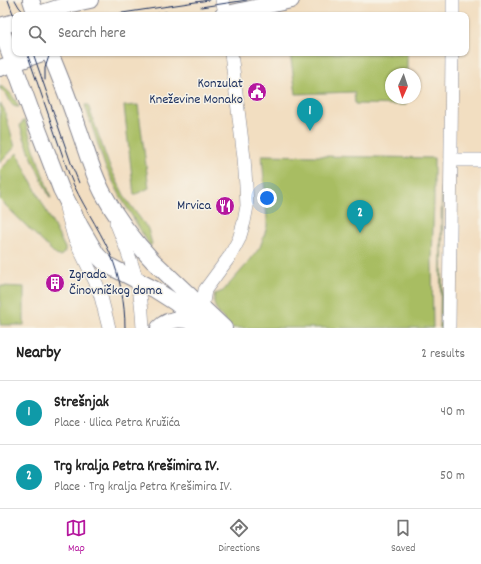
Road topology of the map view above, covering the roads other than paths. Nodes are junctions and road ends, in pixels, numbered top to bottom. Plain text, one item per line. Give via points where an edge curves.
1 (31, 0) edge
2 (90, 0) edge
3 (222, 0) edge
4 (291, 0) edge
5 (453, 0) edge
6 (35, 12) edge
7 (46, 12) edge
8 (224, 12) edge
9 (238, 12) edge
10 (453, 12) edge
11 (12, 23) edge
12 (0, 26) edge
13 (0, 50) edge
14 (33, 56) edge
15 (51, 56) edge
16 (231, 56) edge
17 (452, 56) edge
18 (7, 65) edge
19 (451, 160) junction
20 (481, 160) edge
21 (62, 189) junction
22 (109, 203) junction
23 (136, 279) junction
24 (204, 320) edge
25 (109, 328) edge
26 (143, 328) edge
27 (159, 328) edge
28 (224, 328) edge
29 (449, 328) edge

1 - 6 main road
2 - 7 main road
3 - 8 street
4 - 9 main road
5 - 10 street
11 - 12 main road
12 - 18 main road
13 - 18 main road
14 - 18 main road
15 - 22 main road via 92,168
16 - 24 street via 247,206 239,239 205,290
17 - 19 street
18 - 21 main road via 31,111
19 - 20 street
19 - 29 street
21 - 23 main road via 97,255 109,266
21 - 25 street via 73,232 99,291
22 - 23 street
22 - 24 main road via 144,251
23 - 24 main road
23 - 26 street
24 - 27 main road via 175,320
24 - 28 main road

